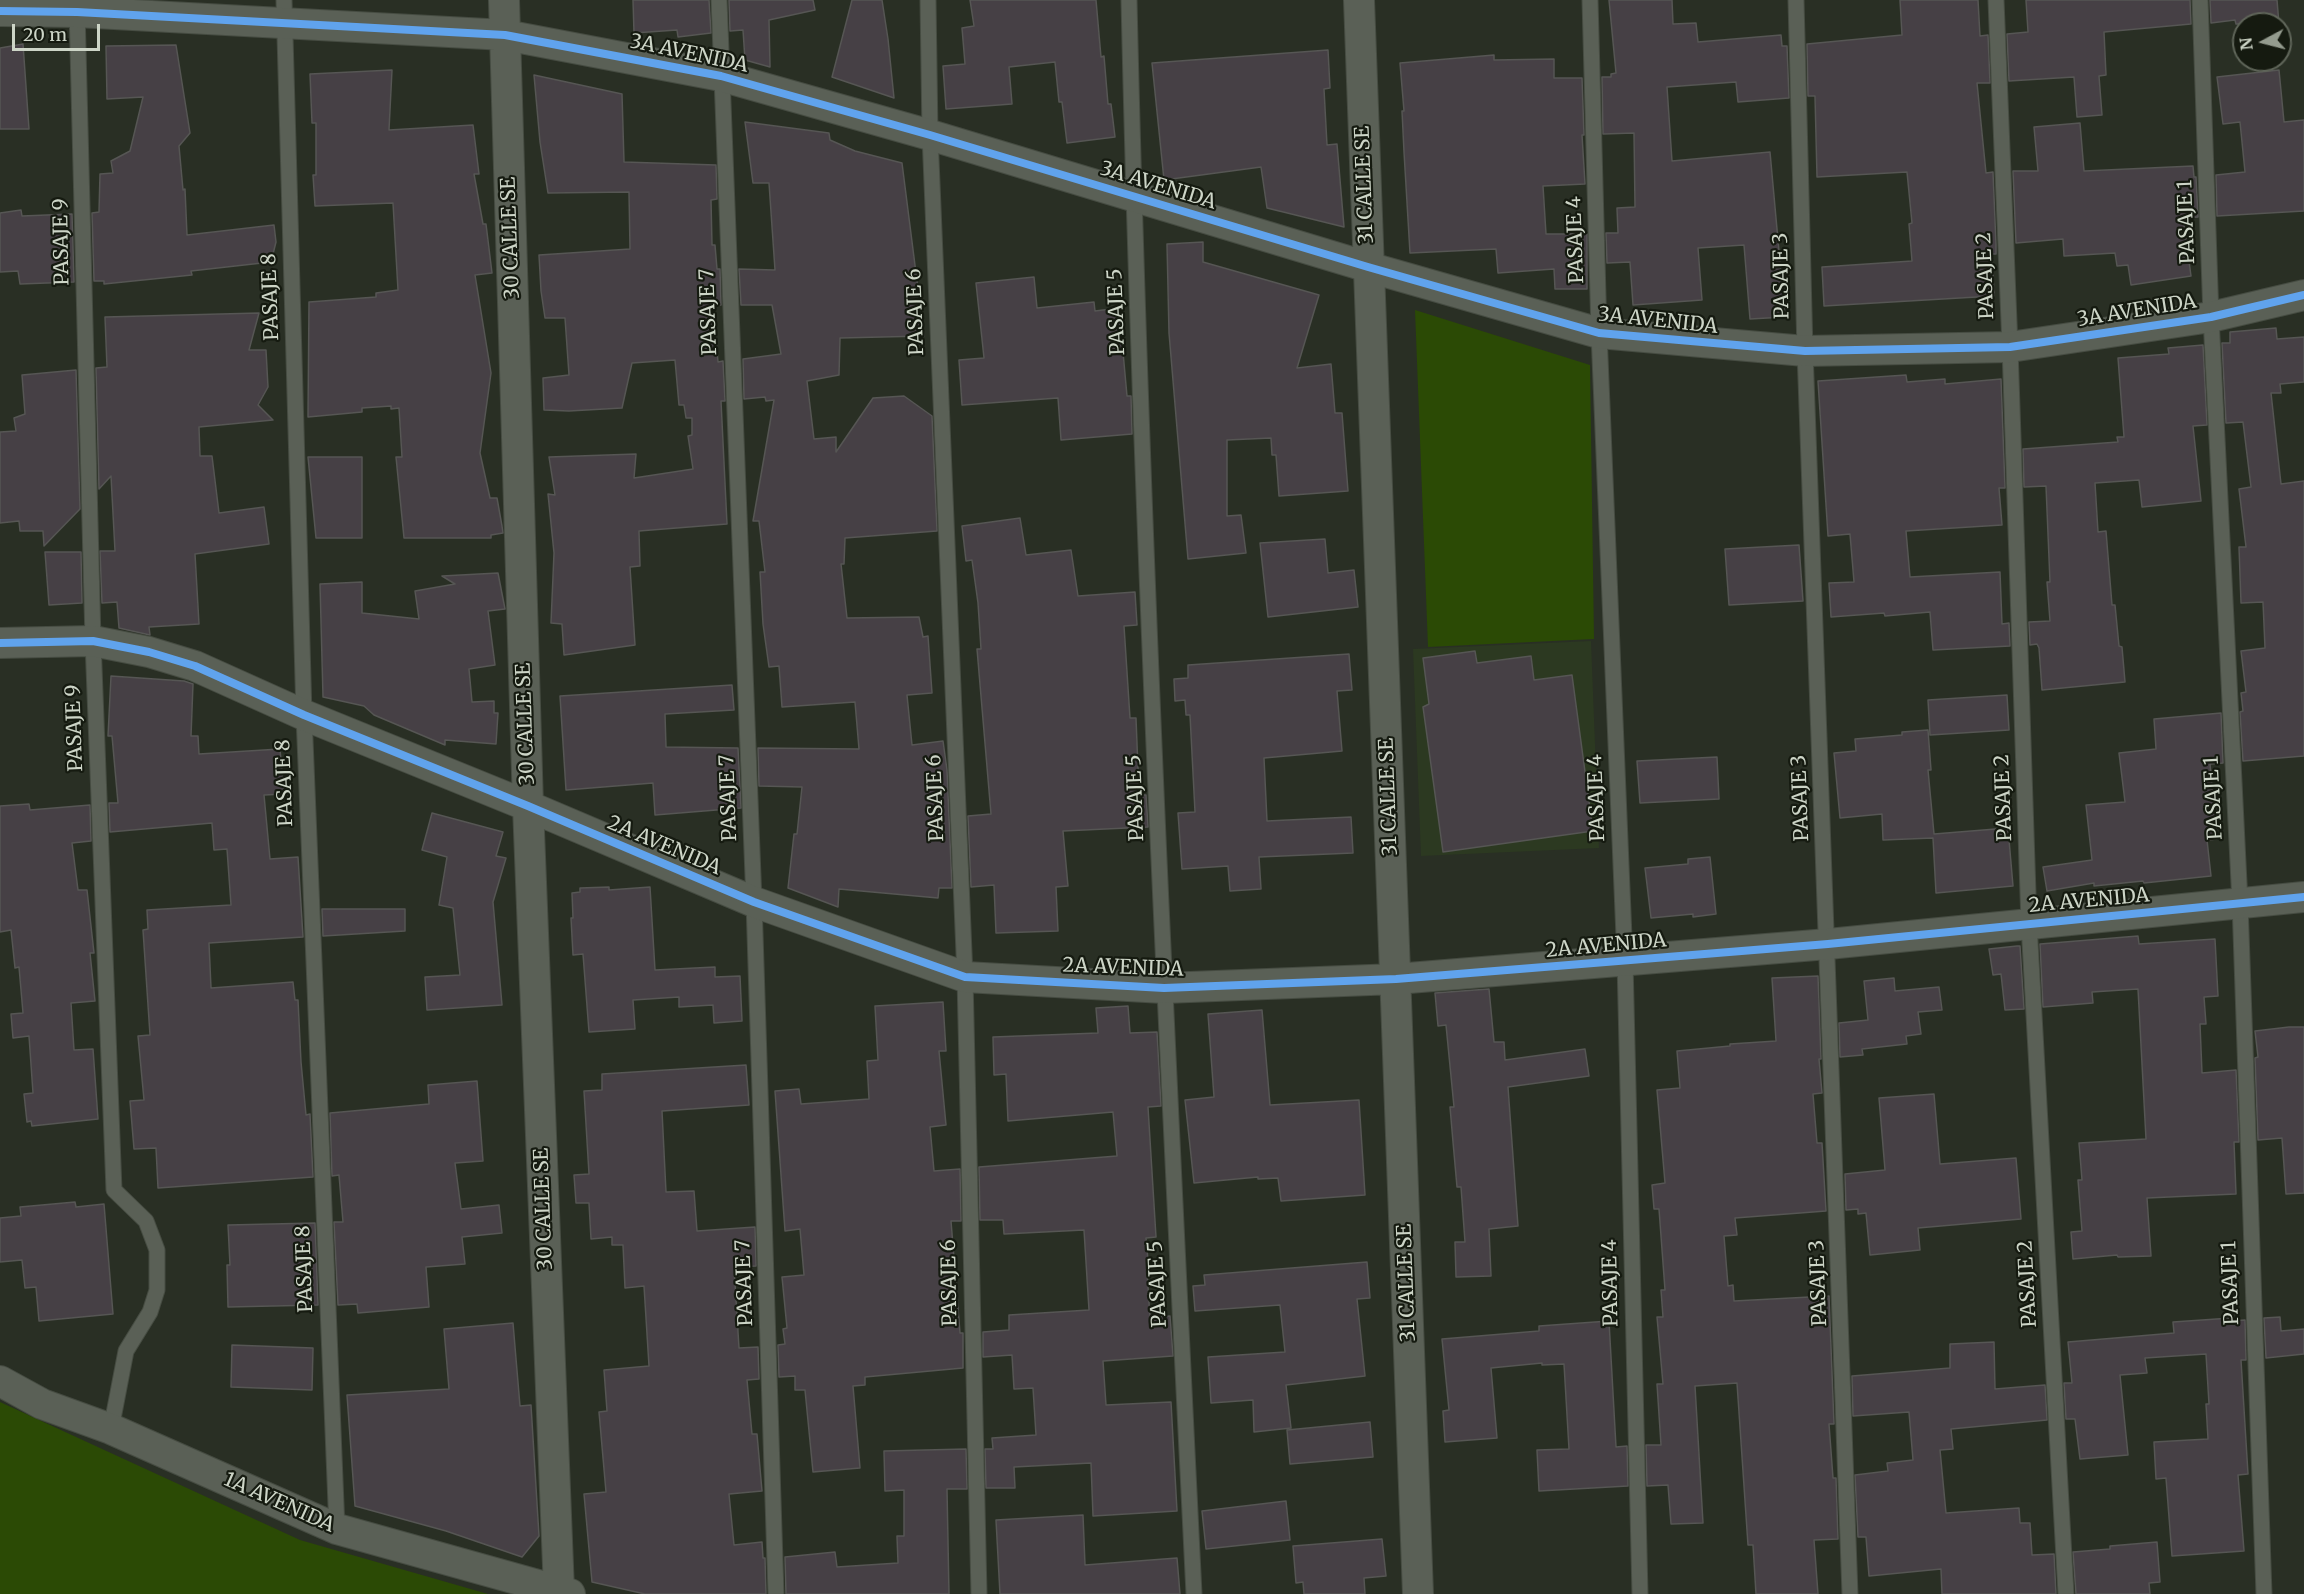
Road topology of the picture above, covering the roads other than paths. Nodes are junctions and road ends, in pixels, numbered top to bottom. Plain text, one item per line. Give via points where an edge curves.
1 (504, 0) edge
2 (719, 0) edge
3 (928, 0) edge
4 (1130, 0) edge
5 (1359, 0) edge
6 (1590, 0) edge
7 (1796, 0) edge
8 (1996, 0) edge
9 (2200, 0) edge
10 (77, 6) edge
11 (0, 11) edge
12 (284, 12) edge
13 (505, 35) junction
14 (721, 76) junction
15 (930, 135) junction
16 (1134, 196) junction
17 (1368, 267) junction
18 (2304, 295) edge
19 (2211, 316) junction
20 (1599, 333) junction
21 (2010, 347) junction
22 (1805, 351) junction
23 (93, 641) junction
24 (0, 643) edge
25 (304, 715) junction
26 (528, 806) junction
27 (2304, 897) edge
28 (754, 902) junction
29 (2240, 903) junction
30 (2030, 924) junction
31 (1828, 944) junction
32 (1625, 961) junction
33 (964, 977) junction
34 (1396, 979) junction
35 (1164, 988) junction
36 (0, 1381) edge
37 (111, 1429) junction
38 (337, 1529) junction
39 (564, 1593) edge
40 (776, 1594) edge
41 (978, 1594) edge
42 (1194, 1594) edge
43 (1418, 1594) edge
44 (1640, 1594) edge
45 (1850, 1594) edge
46 (2066, 1594) edge
47 (2264, 1594) edge

1 - 13 street, 30 CALLE SE
2 - 14 lane, PASAJE 7
3 - 15 lane, PASAJE 6
4 - 16 lane, PASAJE 5
5 - 17 street, 31 CALLE SE
6 - 20 lane, PASAJE 4
7 - 22 lane, PASAJE 3
8 - 21 lane, PASAJE 2
9 - 19 lane, PASAJE 1
10 - 11 street, 3A AVENIDA
10 - 12 street, 3A AVENIDA
10 - 23 lane, PASAJE 9
12 - 13 street, 3A AVENIDA
12 - 25 lane, PASAJE 8
13 - 14 street, 3A AVENIDA
13 - 26 street, 30 CALLE SE
14 - 15 street, 3A AVENIDA
14 - 28 lane, PASAJE 7
15 - 16 street, 3A AVENIDA
15 - 33 lane, PASAJE 6
16 - 17 street, 3A AVENIDA
16 - 35 lane, PASAJE 5
17 - 20 street, 3A AVENIDA
17 - 34 street, 31 CALLE SE
18 - 19 street, 3A AVENIDA
19 - 21 street, 3A AVENIDA
19 - 29 lane, PASAJE 1
20 - 22 street, 3A AVENIDA
20 - 32 lane, PASAJE 4
21 - 22 street, 3A AVENIDA
21 - 30 lane, PASAJE 2
22 - 31 lane, PASAJE 3
23 - 24 street, 2A AVENIDA
23 - 25 street, 2A AVENIDA via 195,666
23 - 37 lane, PASAJE 9 via 114,1190 146,1221 157,1250 157,1290 150,1312 126,1351
25 - 26 street, 2A AVENIDA
25 - 38 lane, PASAJE 8
26 - 28 street, 2A AVENIDA
26 - 39 street, 30 CALLE SE
27 - 29 street, 2A AVENIDA
28 - 33 street, 2A AVENIDA
28 - 40 lane, PASAJE 7
29 - 30 street, 2A AVENIDA
29 - 47 lane, PASAJE 1
30 - 31 street, 2A AVENIDA
30 - 46 lane, PASAJE 2
31 - 32 street, 2A AVENIDA
31 - 45 lane, PASAJE 3
32 - 34 street, 2A AVENIDA
32 - 44 lane, PASAJE 4
33 - 35 street, 2A AVENIDA
33 - 41 lane, PASAJE 6
34 - 35 street, 2A AVENIDA
34 - 43 street, 31 CALLE SE
35 - 42 lane, PASAJE 5
36 - 37 street, 1A AVENIDA via 42,1404
37 - 38 street, 1A AVENIDA
38 - 39 street, 1A AVENIDA

